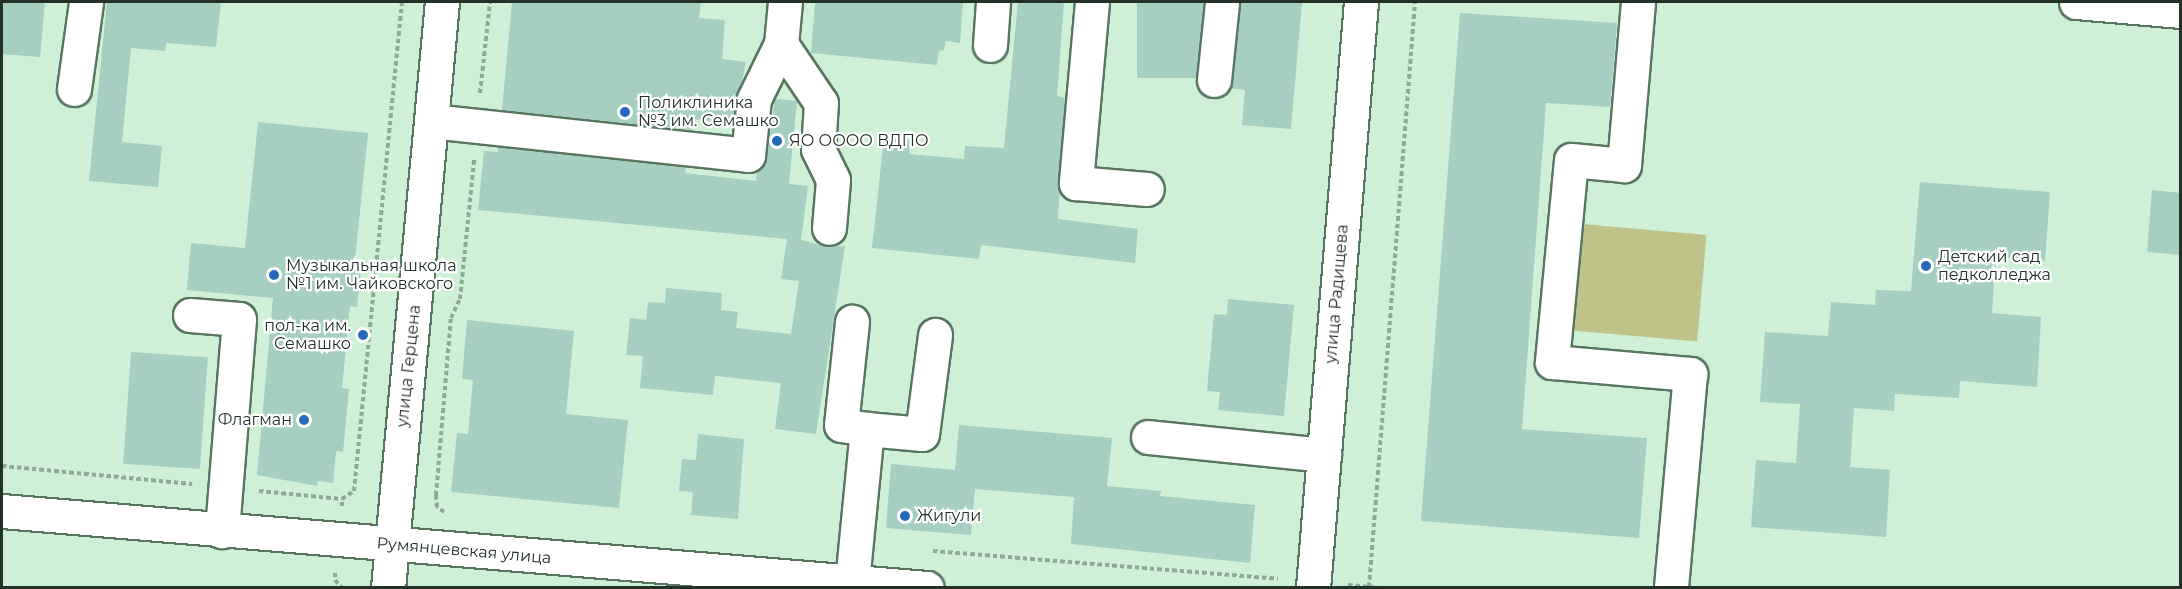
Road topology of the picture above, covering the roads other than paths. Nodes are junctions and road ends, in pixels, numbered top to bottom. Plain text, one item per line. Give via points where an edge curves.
1 (86, 2) edge
2 (442, 2) edge
3 (785, 2) edge
4 (993, 2) edge
5 (1092, 2) edge
6 (1222, 2) edge
7 (1361, 2) edge
8 (1638, 2) edge
9 (2076, 2) edge
10 (2181, 11) edge
11 (781, 44) junction
12 (990, 45) dead end
13 (1214, 80) dead end
14 (74, 89) dead end
15 (431, 121) junction
16 (1146, 189) dead end
17 (829, 228) dead end
18 (190, 315) dead end
19 (852, 322) dead end
20 (934, 335) dead end
21 (867, 429) junction
22 (1148, 436) dead end
23 (1324, 455) junction
24 (2, 511) edge
25 (222, 531) junction
26 (391, 546) junction
27 (852, 582) junction
28 (388, 588) edge
29 (927, 588) edge
30 (1313, 588) edge
31 (1671, 588) edge

1 - 14 street
2 - 15 street, улица Герцена
3 - 11 street
4 - 12 street
5 - 16 street via 1076,183
6 - 13 street
7 - 23 street, улица Радищева
8 - 31 street via 1624,165 1571,160 1552,362 1690,374
9 - 10 street
11 - 15 street via 754,99 748,155
11 - 17 street via 821,103 818,149 833,180
15 - 26 street, улица Герцена
18 - 25 street via 238,319
19 - 21 street via 841,425
20 - 21 street via 922,434
21 - 27 street
22 - 23 street
23 - 30 street, улица Радищева
24 - 25 street, Румянцевская улица
25 - 26 street, Румянцевская улица
26 - 27 street, Румянцевская улица
26 - 28 street, улица Герцена
27 - 29 street, Румянцевская улица

